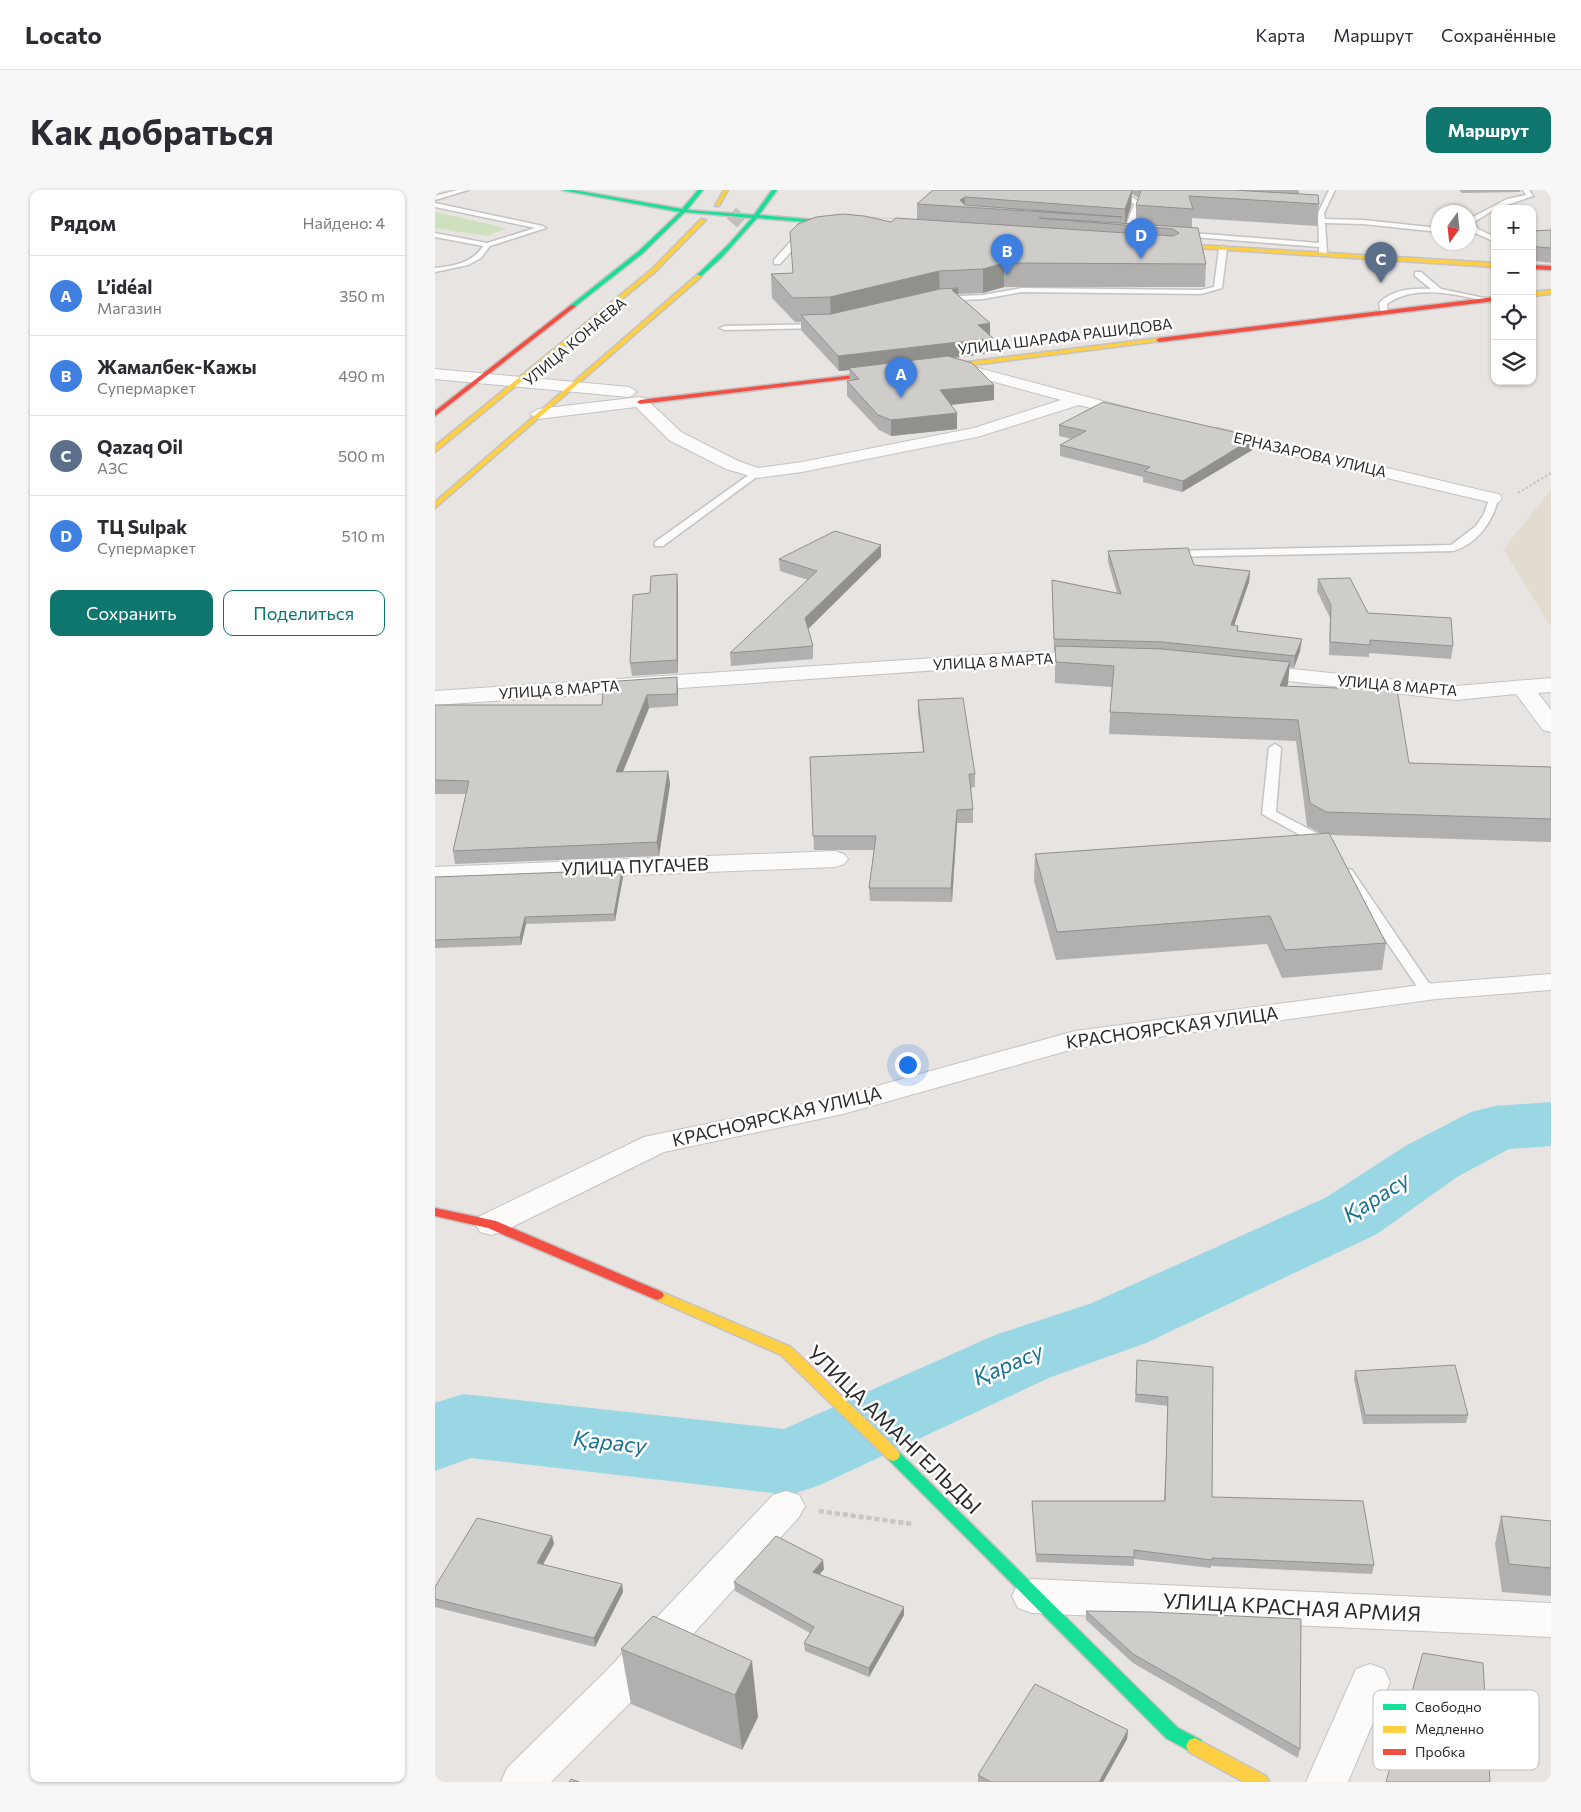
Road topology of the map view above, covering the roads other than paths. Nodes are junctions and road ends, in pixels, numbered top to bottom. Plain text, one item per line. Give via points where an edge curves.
1 (465, 190) edge
2 (564, 190) edge
3 (701, 190) edge
4 (726, 190) edge
5 (775, 190) edge
6 (1116, 190) edge
7 (1332, 190) edge
8 (1526, 190) edge
9 (435, 198) edge
10 (1119, 202) edge
11 (1138, 203) junction
12 (1147, 204) edge
13 (435, 205) edge
14 (688, 207) junction
15 (719, 209) junction
16 (1311, 213) edge
17 (1321, 213) junction
18 (757, 217) junction
19 (1476, 217) edge
20 (703, 220) dead end
21 (1322, 222) junction
22 (859, 224) edge
23 (1431, 229) edge
24 (1120, 230) edge
25 (1130, 230) junction
26 (1139, 231) edge
27 (1168, 233) edge
28 (1476, 233) edge
29 (818, 234) edge
30 (435, 235) edge
31 (1491, 239) edge
32 (1124, 242) edge
33 (487, 244) junction
34 (1154, 244) edge
35 (1223, 248) junction
36 (1323, 250) junction
37 (777, 262) dead end
38 (1491, 265) edge
39 (1536, 267) edge
40 (1551, 268) edge
41 (435, 270) edge
42 (1418, 274) dead end
43 (1439, 291) junction
44 (1551, 292) edge
45 (1536, 294) edge
46 (1491, 300) edge
47 (1491, 300) edge
48 (931, 301) edge
49 (1384, 313) junction
50 (831, 325) edge
51 (724, 328) dead end
52 (952, 366) junction
53 (923, 369) edge
54 (904, 371) edge
55 (435, 374) edge
56 (481, 378) junction
57 (520, 382) junction
58 (559, 382) junction
59 (534, 395) dead end
60 (683, 397) junction
61 (1077, 400) junction
62 (640, 402) junction
63 (435, 414) edge
64 (538, 414) junction
65 (1154, 418) edge
66 (1203, 430) edge
67 (435, 450) edge
68 (757, 473) junction
69 (1493, 498) joint
70 (435, 506) edge
71 (659, 544) dead end
72 (1161, 554) edge
73 (1114, 661) edge
74 (1231, 669) edge
75 (1551, 685) edge
76 (1522, 687) junction
77 (435, 698) edge
78 (1551, 724) edge
79 (1275, 748) dead end
80 (835, 859) dead end
81 (435, 875) edge
82 (1551, 982) edge
83 (1437, 991) junction
84 (435, 1212) edge
85 (491, 1224) junction
86 (785, 1506) road end
87 (1032, 1596) junction
88 (1551, 1620) edge
89 (1369, 1682) dead end
90 (522, 1782) edge
91 (1260, 1782) edge
92 (1327, 1782) edge

1 - 9 lane
2 - 14 main road
3 - 14 main road
4 - 15 main road
5 - 18 main road
6 - 11 lane
7 - 17 lane
8 - 19 lane via 1530,196 1509,200
10 - 11 lane
11 - 12 lane
11 - 25 lane
13 - 33 lane via 543,228
14 - 15 main road
14 - 56 main road via 649,247
15 - 18 main road
16 - 17 lane
17 - 21 lane
18 - 22 main road
18 - 58 main road via 727,251
20 - 57 main road, УЛИЦА КОНАЕВА via 653,271
21 - 23 lane via 1363,222
21 - 36 lane
24 - 25 lane
25 - 26 lane
25 - 32 lane
27 - 36 lane
28 - 31 lane
29 - 37 lane via 795,242
30 - 33 lane
33 - 41 lane via 484,252 473,260 446,270
34 - 35 main road
35 - 36 main road
35 - 48 lane via 1218,288 1201,292 1022,290
36 - 38 main road
39 - 40 main road
42 - 43 lane
43 - 46 lane
43 - 49 lane via 1392,295 1383,303
44 - 45 main road
47 - 49 main road, УЛИЦА ШАРАФА РАШИДОВА
49 - 52 main road, УЛИЦА ШАРАФА РАШИДОВА
50 - 51 lane
52 - 53 main road, УЛИЦА ШАРАФА РАШИДОВА
52 - 61 street
54 - 60 main road
55 - 56 street
56 - 57 street
56 - 63 main road
57 - 58 street
57 - 67 main road, УЛИЦА КОНАЕВА
58 - 59 main road, УЛИЦА КОНАЕВА
58 - 60 street
58 - 64 main road
60 - 62 main road
61 - 65 street
61 - 68 street via 977,432
62 - 64 street
62 - 68 street via 675,436 732,466
64 - 70 main road
66 - 69 street, ЕРНАЗАРОВА УЛИЦА
68 - 71 lane
69 - 72 lane via 1491,513 1464,543 1453,548
73 - 77 street, УЛИЦА 8 МАРТА via 1027,658
74 - 76 street, УЛИЦА 8 МАРТА via 1456,693
75 - 76 street, УЛИЦА 8 МАРТА
76 - 78 street
79 - 83 lane via 1269,814 1327,844 1423,985
80 - 81 street, УЛИЦА ПУГАЧЕВ
82 - 83 street, КРАСНОЯРСКАЯ УЛИЦА
83 - 85 street, КРАСНОЯРСКАЯ УЛИЦА via 1075,1040 843,1105 655,1144
84 - 85 main road, УЛИЦА АМАНГЕЛЬДЫ
85 - 87 main road, УЛИЦА АМАНГЕЛЬДЫ via 785,1351 972,1532
86 - 90 street via 621,1684
87 - 88 street, УЛИЦА КРАСНАЯ АРМИЯ
87 - 91 main road, УЛИЦА АМАНГЕЛЬДЫ via 1173,1733
89 - 92 street

